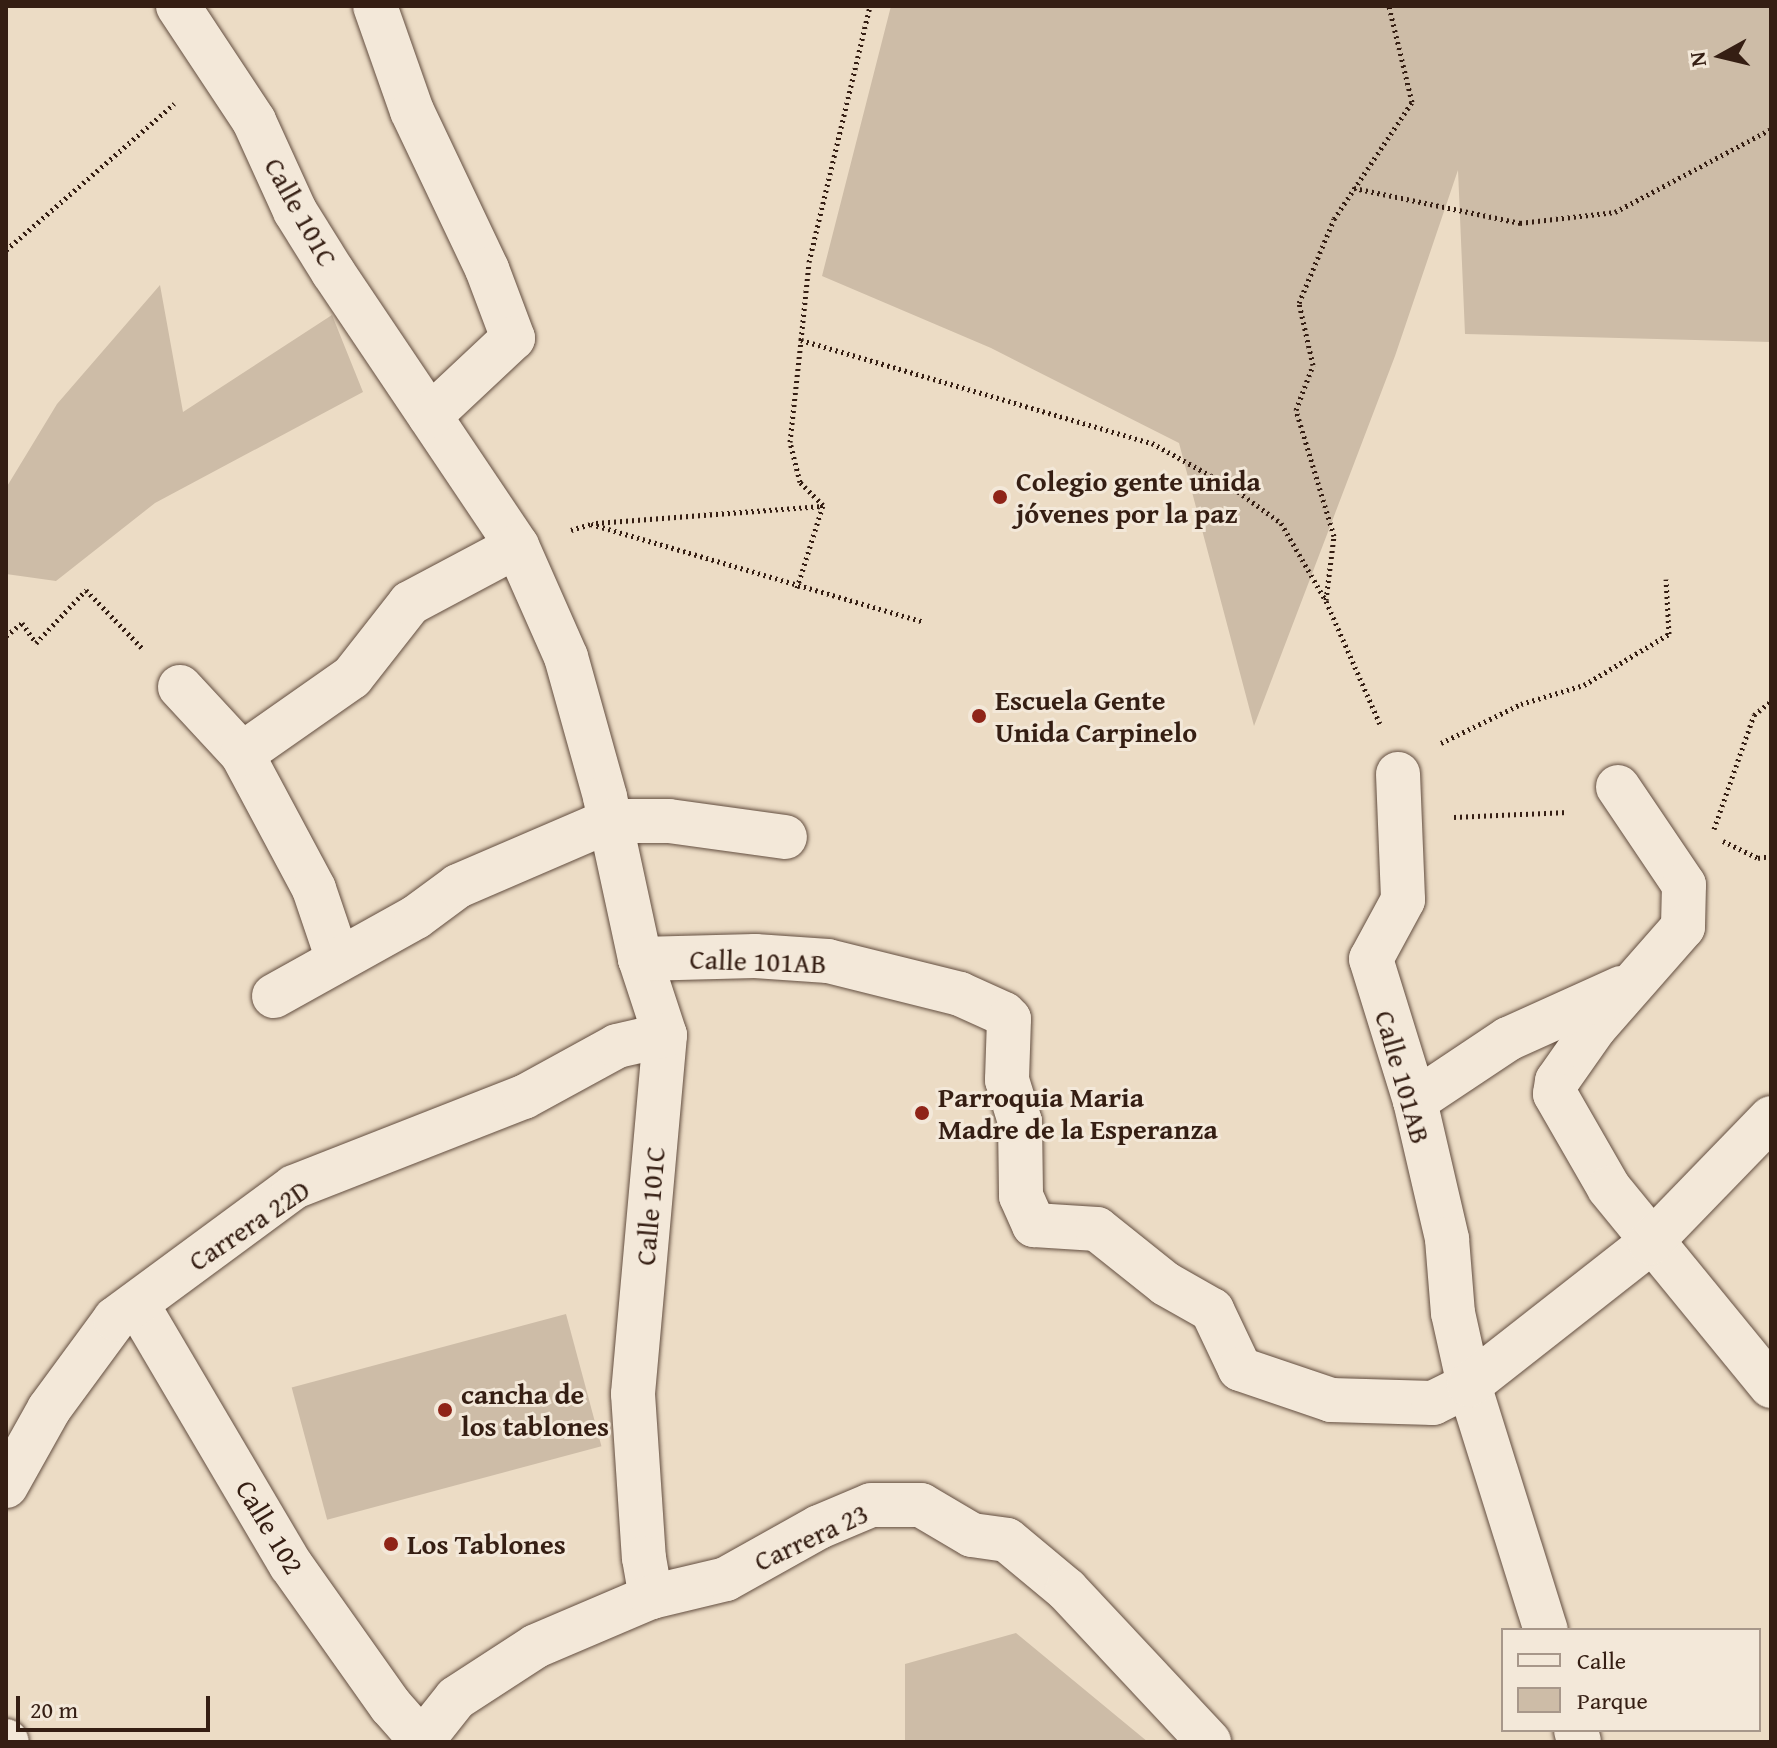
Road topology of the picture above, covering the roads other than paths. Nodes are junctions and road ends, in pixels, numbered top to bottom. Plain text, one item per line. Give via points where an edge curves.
1 (178, 6) edge
2 (375, 6) edge
3 (430, 416) junction
4 (517, 546) junction
5 (180, 687) road end
6 (242, 754) junction
7 (1398, 774) road end
8 (1618, 787) dead end
9 (609, 821) junction
10 (785, 837) dead end
11 (640, 959) junction
12 (338, 960) junction
13 (1631, 984) junction
14 (274, 996) dead end
15 (665, 1035) junction
16 (1415, 1101) junction
17 (1771, 1118) edge
18 (1650, 1243) junction
19 (137, 1304) junction
20 (1469, 1385) junction
21 (1771, 1386) edge
22 (6, 1486) edge
23 (651, 1597) junction
24 (1545, 1628) edge
25 (421, 1740) edge
26 (1209, 1742) edge

1 - 3 street, Calle 101C via 254,121 295,211
2 - 3 street via 412,111 487,269 513,338
3 - 4 street, Calle 101C
4 - 6 street via 410,603 352,677
4 - 9 street, Calle 101C via 566,657
5 - 6 street
6 - 12 street via 314,889
7 - 16 street, Calle 101AB via 1403,900 1371,959
8 - 13 street via 1684,885 1683,927
9 - 10 street via 669,821
9 - 11 street, Calle 101C
9 - 12 street via 458,886 416,917
11 - 15 street, Calle 101C
11 - 20 street, Calle 101AB via 755,956 828,961 960,994 1009,1019 1007,1080 1020,1122 1025,1212 1034,1225 1097,1229 1166,1284 1212,1310 1240,1369 1331,1400 1433,1403
12 - 14 street
13 - 16 street via 1508,1039
13 - 18 street via 1557,1081 1555,1094 1609,1188
15 - 19 street, Carrera 22D via 617,1046 524,1097 294,1187
15 - 23 street, Calle 101C via 633,1394
16 - 20 street, Calle 101AB via 1447,1239 1453,1313
17 - 18 street
18 - 20 street
18 - 21 street via 1712,1309
19 - 22 street, Carrera 22D via 115,1319 49,1409
19 - 25 street, Calle 102 via 291,1565
20 - 24 street, Calle 101AB
23 - 25 street, Carrera 23 via 536,1646 456,1698
23 - 26 street, Carrera 23 via 726,1579 819,1527 871,1505 921,1505 972,1535 1007,1540 1067,1590

